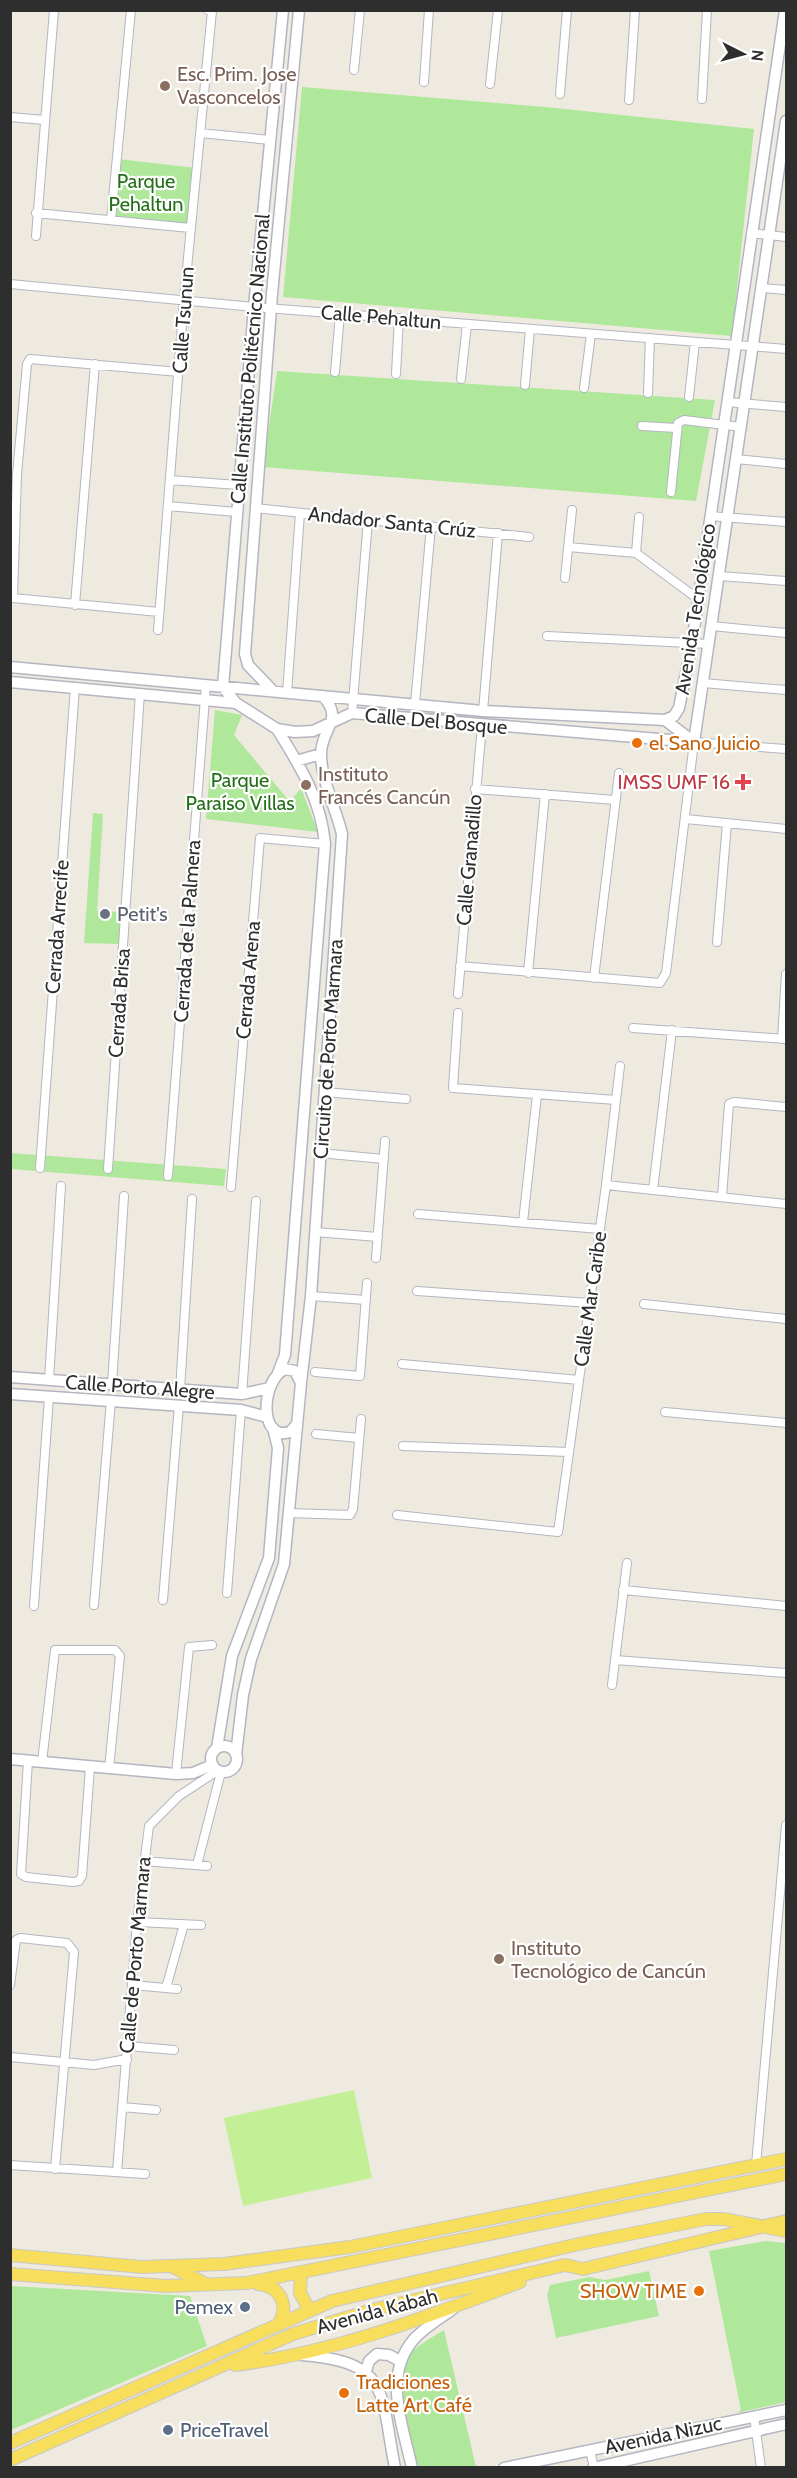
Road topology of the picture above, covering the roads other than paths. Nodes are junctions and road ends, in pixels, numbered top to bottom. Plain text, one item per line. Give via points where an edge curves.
1 (54, 10) edge
2 (131, 10) edge
3 (208, 10) edge
4 (283, 10) edge
5 (299, 10) edge
6 (360, 10) edge
7 (429, 10) edge
8 (498, 10) edge
9 (567, 10) edge
10 (635, 10) edge
11 (707, 10) edge
12 (785, 10) edge
13 (212, 11) edge
14 (354, 70) dead end
15 (424, 82) dead end
16 (490, 84) dead end
17 (560, 94) dead end
18 (702, 99) dead end
19 (629, 100) dead end
20 (10, 117) edge
21 (44, 120) junction
22 (786, 121) edge
23 (200, 133) junction
24 (270, 140) junction
25 (782, 176) edge
26 (36, 213) junction
27 (111, 220) junction
28 (190, 228) junction
29 (752, 233) junction
30 (769, 235) junction
31 (36, 236) dead end
32 (786, 237) edge
33 (10, 284) edge
34 (761, 288) junction
35 (786, 290) edge
36 (184, 299) junction
37 (254, 307) junction
38 (272, 308) junction
39 (340, 314) junction
40 (399, 318) junction
41 (467, 324) junction
42 (530, 329) junction
43 (591, 334) junction
44 (650, 338) junction
45 (695, 342) junction
46 (735, 345) junction
47 (752, 346) junction
48 (786, 349) edge
49 (95, 364) junction
50 (179, 372) junction
51 (335, 372) dead end
52 (396, 374) dead end
53 (462, 379) dead end
54 (525, 385) dead end
55 (584, 388) dead end
56 (648, 393) dead end
57 (688, 398) dead end
58 (727, 402) junction
59 (744, 403) junction
60 (786, 407) edge
61 (723, 425) junction
62 (642, 426) dead end
63 (741, 427) junction
64 (676, 428) junction
65 (736, 459) junction
66 (786, 464) edge
67 (14, 474) edge
68 (170, 480) junction
69 (238, 485) junction
70 (671, 492) dead end
71 (168, 506) junction
72 (255, 508) junction
73 (572, 510) dead end
74 (236, 512) junction
75 (300, 513) junction
76 (710, 516) junction
77 (639, 517) dead end
78 (727, 517) junction
79 (368, 520) junction
80 (786, 522) edge
81 (431, 526) junction
82 (498, 533) junction
83 (529, 537) dead end
84 (568, 547) junction
85 (636, 553) junction
86 (719, 576) junction
87 (565, 578) dead end
88 (786, 581) edge
89 (699, 599) junction
90 (75, 604) junction
91 (159, 612) junction
92 (711, 626) junction
93 (158, 630) dead end
94 (227, 632) junction
95 (246, 633) junction
96 (786, 633) edge
97 (547, 636) dead end
98 (692, 643) junction
99 (709, 644) junction
100 (10, 667) edge
101 (11, 682) edge
102 (703, 683) junction
103 (206, 685) junction
104 (75, 687) junction
105 (222, 687) junction
106 (786, 690) edge
107 (273, 691) junction
108 (140, 693) junction
109 (287, 693) junction
110 (323, 696) junction
111 (205, 699) junction
112 (354, 699) junction
113 (236, 703) junction
114 (416, 704) junction
115 (483, 711) junction
116 (352, 712) junction
117 (333, 720) junction
118 (665, 720) junction
119 (482, 726) junction
120 (277, 729) junction
121 (694, 742) junction
122 (786, 749) edge
123 (321, 754) junction
124 (297, 761) junction
125 (619, 773) dead end
126 (475, 789) junction
127 (545, 794) junction
128 (615, 800) junction
129 (686, 819) junction
130 (727, 823) junction
131 (786, 829) edge
132 (325, 844) junction
133 (717, 942) dead end
134 (460, 966) junction
135 (528, 972) junction
136 (786, 974) edge
137 (594, 978) junction
138 (458, 994) dead end
139 (458, 1012) dead end
140 (633, 1028) dead end
141 (672, 1030) junction
142 (784, 1039) edge
143 (620, 1066) dead end
144 (325, 1092) junction
145 (537, 1095) junction
146 (406, 1098) dead end
147 (616, 1100) junction
148 (786, 1107) edge
149 (386, 1141) dead end
150 (330, 1154) dead end
151 (384, 1159) junction
152 (40, 1168) dead end
153 (108, 1169) dead end
154 (168, 1176) dead end
155 (606, 1185) junction
156 (61, 1186) dead end
157 (231, 1187) dead end
158 (653, 1190) junction
159 (124, 1196) dead end
160 (722, 1197) junction
161 (192, 1199) dead end
162 (256, 1201) dead end
163 (786, 1204) edge
164 (418, 1214) dead end
165 (523, 1222) junction
166 (600, 1228) junction
167 (315, 1232) junction
168 (378, 1237) junction
169 (376, 1258) dead end
170 (367, 1283) dead end
171 (417, 1291) dead end
172 (311, 1296) junction
173 (366, 1300) junction
174 (590, 1303) junction
175 (644, 1304) dead end
176 (786, 1319) edge
177 (402, 1364) dead end
178 (315, 1372) dead end
179 (278, 1373) junction
180 (10, 1377) edge
181 (49, 1380) junction
182 (579, 1380) junction
183 (301, 1383) junction
184 (112, 1385) junction
185 (270, 1388) junction
186 (180, 1390) junction
187 (10, 1394) edge
188 (242, 1394) junction
189 (49, 1396) junction
190 (111, 1400) junction
191 (179, 1405) junction
192 (241, 1410) junction
193 (665, 1412) dead end
194 (267, 1417) junction
195 (361, 1419) dead end
196 (786, 1423) edge
197 (297, 1424) junction
198 (273, 1428) junction
199 (316, 1434) dead end
200 (359, 1438) junction
201 (403, 1446) dead end
202 (569, 1452) junction
203 (289, 1513) junction
204 (397, 1515) dead end
205 (627, 1563) dead end
206 (623, 1590) junction
207 (227, 1593) dead end
208 (163, 1600) dead end
209 (94, 1605) dead end
210 (786, 1605) edge
211 (34, 1606) dead end
212 (212, 1645) dead end
213 (615, 1660) junction
214 (786, 1673) edge
215 (612, 1685) dead end
216 (225, 1692) junction
217 (243, 1695) junction
218 (218, 1748) junction
219 (236, 1755) junction
220 (10, 1760) edge
221 (28, 1761) junction
222 (42, 1762) junction
223 (90, 1767) junction
224 (109, 1769) junction
225 (217, 1769) junction
226 (176, 1774) junction
227 (786, 1825) edge
228 (143, 1861) junction
229 (198, 1865) junction
230 (207, 1866) dead end
231 (137, 1922) junction
232 (184, 1924) junction
233 (201, 1925) dead end
234 (10, 1985) edge
235 (132, 1985) junction
236 (166, 1988) junction
237 (177, 1989) dead end
238 (128, 2046) junction
239 (174, 2049) dead end
240 (10, 2057) edge
241 (127, 2059) junction
242 (65, 2061) junction
243 (122, 2107) junction
244 (156, 2110) dead end
245 (786, 2159) edge
246 (10, 2165) edge
247 (756, 2165) junction
248 (55, 2169) junction
249 (735, 2169) junction
250 (117, 2172) junction
251 (146, 2174) dead end
252 (780, 2175) edge
253 (786, 2221) edge
254 (454, 2227) junction
255 (762, 2228) junction
256 (786, 2231) edge
257 (422, 2250) junction
258 (10, 2255) edge
259 (10, 2265) edge
260 (565, 2265) junction
261 (170, 2266) junction
262 (10, 2274) edge
263 (301, 2274) junction
264 (50, 2277) junction
265 (247, 2283) junction
266 (207, 2285) junction
267 (456, 2307) junction
268 (310, 2311) junction
269 (278, 2325) junction
270 (302, 2355) junction
271 (400, 2361) junction
272 (222, 2367) junction
273 (366, 2371) junction
274 (172, 2387) junction
275 (112, 2396) junction
276 (786, 2410) edge
277 (754, 2416) junction
278 (786, 2424) edge
279 (39, 2429) junction
280 (755, 2431) junction
281 (662, 2435) junction
282 (10, 2443) edge
283 (590, 2450) junction
284 (665, 2451) junction
285 (10, 2452) edge
286 (10, 2460) edge
287 (594, 2467) edge
288 (395, 2468) edge
289 (412, 2468) edge
290 (504, 2468) edge
291 (761, 2468) edge

1 - 21 street
2 - 27 street
3 - 13 street
4 - 24 street, Calle Instituto Politécnico Nacional
5 - 38 street, Calle Instituto Politécnico Nacional
6 - 14 street
7 - 15 street
8 - 16 street
9 - 17 street
10 - 19 street
11 - 18 street
12 - 29 street, Avenida Tecnológico
13 - 23 street, Calle Tsunun
20 - 21 street
21 - 26 street
22 - 25 street, Avenida Tecnológico
23 - 24 street
23 - 28 street, Calle Tsunun
24 - 37 street, Calle Instituto Politécnico Nacional
25 - 30 street, Avenida Tecnológico
26 - 27 street
26 - 31 street
27 - 28 street
28 - 36 street, Calle Tsunun
29 - 30 street
29 - 46 street, Avenida Tecnológico
30 - 32 street
30 - 34 street, Avenida Tecnológico
33 - 36 street, Calle Pehaltun
34 - 35 street
34 - 47 street, Avenida Tecnológico
36 - 37 street, Calle Pehaltun
36 - 50 street, Calle Tsunun
37 - 38 street, Calle Pehaltun
37 - 69 street, Calle Instituto Politécnico Nacional
38 - 39 street, Calle Pehaltun
38 - 72 street, Calle Instituto Politécnico Nacional
39 - 40 street, Calle Pehaltun
39 - 51 street
40 - 41 street, Calle Pehaltun
40 - 52 street
41 - 42 street, Calle Pehaltun
41 - 53 street
42 - 43 street, Calle Pehaltun
42 - 54 street
43 - 44 street, Calle Pehaltun
43 - 55 street
44 - 45 street, Calle Pehaltun
44 - 56 street
45 - 46 street, Calle Pehaltun
45 - 57 street
46 - 47 street, Calle Pehaltun
46 - 58 street, Avenida Tecnológico
47 - 48 street, Calle Pehaltun
47 - 59 street, Avenida Tecnológico
49 - 50 street
49 - 67 street via 30,359
49 - 90 street
50 - 68 street, Calle Tsunun
58 - 59 street
58 - 61 street, Avenida Tecnológico
59 - 60 street
59 - 63 street, Avenida Tecnológico
61 - 63 street
61 - 64 street via 684,420
61 - 76 street, Avenida Tecnológico
62 - 64 street
63 - 65 street, Avenida Tecnológico
64 - 70 street
65 - 66 street
65 - 78 street, Avenida Tecnológico
67 - 90 street via 13,598
68 - 69 street
68 - 71 street, Calle Tsunun
69 - 74 street, Calle Instituto Politécnico Nacional
71 - 74 street
71 - 91 street, Calle Tsunun
72 - 75 street, Andador Santa Crúz
72 - 95 street, Calle Instituto Politécnico Nacional
73 - 84 street
74 - 94 street, Calle Instituto Politécnico Nacional
75 - 79 street, Andador Santa Crúz
75 - 109 street
76 - 78 street
76 - 89 street, Avenida Tecnológico
77 - 85 street
78 - 80 street
78 - 86 street, Avenida Tecnológico
79 - 81 street, Andador Santa Crúz
79 - 112 street
81 - 82 street, Andador Santa Crúz
81 - 114 street
82 - 83 street, Andador Santa Crúz
82 - 115 street
84 - 85 street
84 - 87 street
85 - 89 street
86 - 88 street
86 - 92 street, Avenida Tecnológico
89 - 98 street, Avenida Tecnológico
90 - 91 street
91 - 93 street, Calle Tsunun
92 - 96 street
92 - 99 street, Avenida Tecnológico
94 - 95 street
94 - 105 street, Calle Instituto Politécnico Nacional
95 - 107 street, Calle Instituto Politécnico Nacional via 248,665
97 - 98 street
98 - 99 street
98 - 118 street, Avenida Tecnológico via 679,708 671,719
99 - 102 street, Avenida Tecnológico
100 - 103 street, Calle Del Bosque
101 - 104 street
102 - 106 street
102 - 121 street, Avenida Tecnológico
103 - 105 street, Calle Del Bosque
103 - 111 street, Cerrada de la Palmera
104 - 108 street
104 - 152 street, Cerrada Arrecife
105 - 107 street, Calle Del Bosque
105 - 113 street
107 - 109 street, Calle Del Bosque
108 - 111 street
108 - 153 street, Cerrada Brisa
109 - 110 street, Calle Del Bosque
110 - 112 street, Calle Del Bosque
110 - 117 street via 331,705
111 - 113 street
111 - 154 street, Cerrada de la Palmera
112 - 114 street, Calle Del Bosque
112 - 116 street
113 - 120 street
114 - 115 street, Calle Del Bosque
115 - 118 street, Calle Del Bosque
116 - 117 street, Calle Del Bosque
116 - 119 street, Calle Del Bosque
117 - 120 street, Calle Del Bosque via 312,730
117 - 123 street
118 - 121 street, Avenida Tecnológico
119 - 121 street, Calle Del Bosque
119 - 126 street, Calle Granadillo
120 - 124 street, Circuito de Porto Marmara
121 - 122 street
121 - 129 street
123 - 124 street
123 - 144 street, Circuito de Porto Marmara via 342,834
124 - 132 street, Circuito de Porto Marmara via 315,794
125 - 128 street
126 - 127 street
126 - 134 street, Calle Granadillo
127 - 128 street
127 - 135 street
128 - 137 street
129 - 130 street
129 - 137 street via 666,972 660,983
130 - 131 street
130 - 133 street
132 - 157 street, Cerrada Arena via 260,838
132 - 179 street, Circuito de Porto Marmara via 285,1355
134 - 135 street
134 - 138 street, Calle Granadillo
135 - 137 street
136 - 142 street
139 - 145 street via 453,1088
140 - 141 street
141 - 142 street
141 - 158 street
143 - 147 street, Calle Mar Caribe
144 - 146 street
144 - 167 street, Circuito de Porto Marmara
145 - 147 street
145 - 165 street
147 - 155 street, Calle Mar Caribe
148 - 160 street via 729,1104
149 - 151 street
150 - 151 street
151 - 168 street
155 - 158 street
155 - 166 street, Calle Mar Caribe
156 - 181 street
158 - 160 street
159 - 184 street
160 - 163 street
161 - 186 street
162 - 188 street
164 - 165 street
165 - 166 street
166 - 174 street, Calle Mar Caribe
167 - 168 street
167 - 172 street, Circuito de Porto Marmara
168 - 169 street
170 - 173 street
171 - 174 street
172 - 173 street
172 - 183 street, Circuito de Porto Marmara
173 - 178 street via 360,1376
174 - 182 street, Calle Mar Caribe
175 - 176 street
177 - 182 street
179 - 183 street via 292,1370
179 - 185 street, Circuito de Porto Marmara
180 - 181 street, Calle Porto Alegre
181 - 184 street, Calle Porto Alegre
182 - 202 street, Calle Mar Caribe
183 - 197 street, Circuito de Porto Marmara
184 - 186 street, Calle Porto Alegre
184 - 190 street
185 - 188 street, Calle Porto Alegre
185 - 194 street, Circuito de Porto Marmara
186 - 188 street, Calle Porto Alegre
186 - 191 street
187 - 189 street, Calle Porto Alegre
188 - 192 street
189 - 190 street, Calle Porto Alegre
189 - 211 street
190 - 191 street, Calle Porto Alegre
190 - 209 street
191 - 192 street, Calle Porto Alegre
191 - 208 street
192 - 194 street, Calle Porto Alegre
192 - 207 street
193 - 196 street
194 - 198 street
195 - 200 street
197 - 198 street via 284,1433
197 - 203 street, Circuito de Porto Marmara
198 - 216 street via 278,1448 268,1558 239,1635
199 - 200 street
200 - 203 street via 350,1515
201 - 202 street
202 - 204 street, Calle Mar Caribe via 558,1532
203 - 217 street, Circuito de Porto Marmara via 284,1564 256,1639
205 - 206 street
206 - 210 street
206 - 213 street
212 - 226 street via 189,1647
213 - 214 street
213 - 215 street
216 - 217 street
216 - 218 street
217 - 219 street, Circuito de Porto Marmara
218 - 219 street via 228,1747
218 - 225 street via 211,1756
219 - 225 street via 234,1768
220 - 221 street
221 - 222 street
221 - 223 street via 21,1874 73,1882 82,1876
222 - 223 street
222 - 224 street via 55,1650 115,1650 120,1656
223 - 224 street
224 - 226 street
225 - 226 street
225 - 228 street, Calle de Porto Marmara via 161,1811 149,1826
225 - 229 street
227 - 247 street
228 - 229 street
228 - 231 street, Calle de Porto Marmara
229 - 230 street
231 - 232 street
231 - 235 street, Calle de Porto Marmara
232 - 233 street
232 - 236 street
234 - 242 street via 16,1940 67,1943 72,1947
235 - 236 street
235 - 238 street, Calle de Porto Marmara
236 - 237 street
238 - 239 street
238 - 241 street, Calle de Porto Marmara
240 - 242 street
241 - 242 street via 94,2065
241 - 243 street, Calle de Porto Marmara
242 - 248 street
243 - 244 street
243 - 250 street, Calle de Porto Marmara
245 - 247 main road
246 - 248 street
247 - 249 main road
248 - 250 street
249 - 252 main road
249 - 254 main road
250 - 251 street
252 - 257 main road
253 - 255 main road, Avenida Kabah
254 - 257 main road
254 - 261 main road via 350,2247 224,2264
255 - 256 main road
255 - 260 main road, Avenida Kabah via 583,2269
255 - 268 main road, Avenida Kabah via 706,2219 442,2275 332,2301
257 - 263 main road
258 - 261 main road
259 - 264 main road
260 - 267 main road
260 - 272 main road, Avenida Kabah via 372,2310 293,2334
261 - 266 main road
262 - 264 main road
263 - 265 main road
263 - 268 main road via 300,2293
264 - 266 main road via 166,2286
265 - 266 main road
265 - 269 main road via 267,2285 280,2295 285,2307
267 - 270 main road
267 - 271 street via 416,2337
268 - 269 main road, Avenida Kabah
269 - 275 main road, Avenida Kabah
270 - 272 main road
270 - 273 street via 345,2360
271 - 273 street via 377,2354
271 - 289 street via 395,2389
272 - 274 main road, Avenida Kabah
273 - 288 street via 380,2395
274 - 275 main road
274 - 286 main road, Avenida Kabah
275 - 279 main road, Avenida Kabah
276 - 277 street, Avenida Nizuc
277 - 280 street
277 - 281 street, Avenida Nizuc
278 - 280 street, Avenida Nizuc
279 - 282 main road, Avenida Kabah
279 - 285 main road
280 - 284 street, Avenida Nizuc
280 - 291 street
281 - 283 street, Avenida Nizuc
281 - 284 street
283 - 287 street
283 - 290 street, Avenida Nizuc
284 - 287 street, Avenida Nizuc

